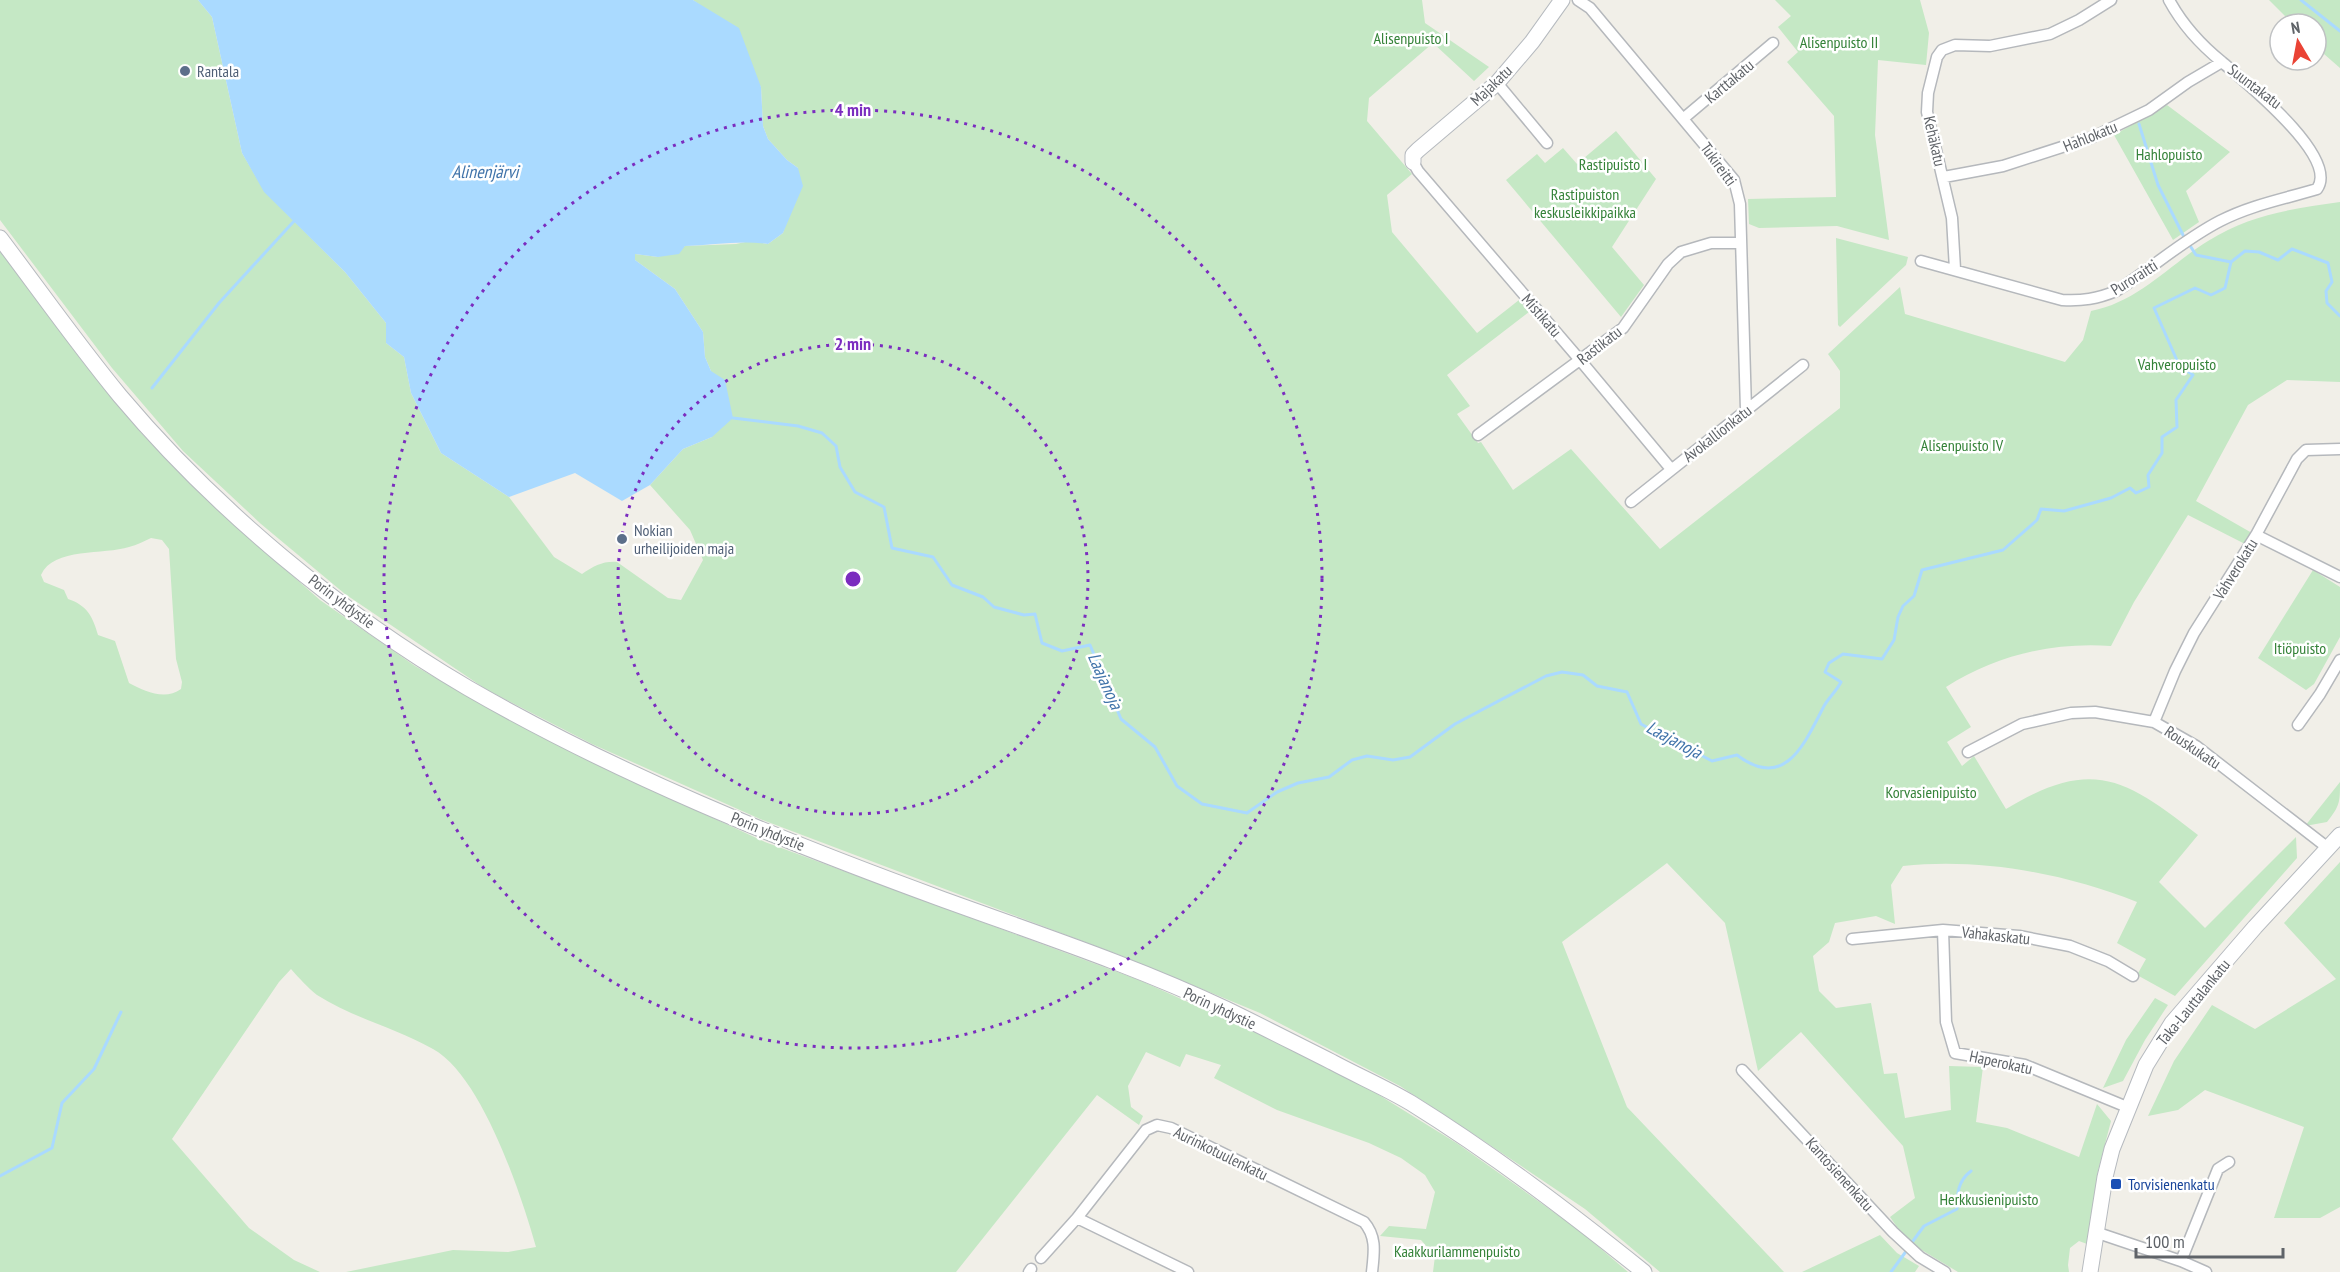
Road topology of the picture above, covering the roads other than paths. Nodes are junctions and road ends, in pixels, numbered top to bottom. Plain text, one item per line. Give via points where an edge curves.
1 (1562, 0) edge
2 (1578, 0) edge
3 (2112, 0) edge
4 (2169, 0) edge
5 (1773, 43) dead end
6 (2222, 62) junction
7 (1497, 83) junction
8 (1684, 118) junction
9 (2308, 128) dead end
10 (1547, 143) dead end
11 (1413, 162) joint
12 (2331, 172) dead end
13 (1944, 177) junction
14 (0, 238) edge
15 (1742, 243) junction
16 (1920, 261) dead end
17 (1955, 269) junction
18 (1580, 360) junction
19 (1803, 365) dead end
20 (1746, 410) junction
21 (1478, 435) dead end
22 (2340, 449) edge
23 (1671, 469) junction
24 (1630, 502) dead end
25 (2256, 535) junction
26 (2340, 577) edge
27 (2340, 660) edge
28 (2154, 722) junction
29 (2298, 725) dead end
30 (1968, 752) dead end
31 (2340, 835) edge
32 (2328, 848) junction
33 (1942, 930) junction
34 (1852, 939) dead end
35 (2133, 976) dead end
36 (1742, 1070) dead end
37 (2127, 1107) junction
38 (2229, 1162) dead end
39 (1077, 1218) junction
40 (2098, 1233) junction
41 (1041, 1258) dead end
42 (2181, 1261) junction
43 (1188, 1272) edge
44 (1372, 1272) edge
45 (1644, 1272) edge
46 (1945, 1272) edge
47 (2090, 1272) edge
48 (2206, 1272) edge

1 - 7 main road, Majakatu
2 - 8 street, Tukireitti via 1590,8
3 - 13 street, Kehäkatu via 2050,34 1990,46 1955,45 1942,50 1934,66 1928,112
4 - 6 street, Suuntakatu via 2192,33
5 - 8 street, Karttakatu
6 - 9 street, Suuntakatu
6 - 13 street, Hahlokatu via 2149,110 2093,137 2003,166
7 - 10 street
7 - 11 main road, Majakatu via 1418,150
8 - 15 street, Tukireitti via 1734,180
11 - 18 street, Mistikatu
12 - 17 street, Puroraitti via 2326,184 2317,189 2221,220 2140,276 2100,298 2062,300
13 - 17 street, Kehäkatu via 1952,218
14 - 45 main road, Porin yhdystie via 121,396 218,498 353,612 466,687 611,763 684,796 1222,1007 1408,1101 1524,1178
15 - 18 street, Rastikatu via 1710,243 1681,252 1668,264 1623,328
15 - 20 street, Tukireitti
16 - 17 street, Puroraitti
18 - 21 street, Rastikatu
18 - 23 street, Mistikatu
19 - 20 street, Avokallionkatu
20 - 23 street, Avokallionkatu
22 - 25 street, Vahverokatu via 2306,450 2297,459
23 - 24 street, Avokallionkatu
25 - 26 street
25 - 28 street, Vahverokatu via 2193,635
27 - 29 street
28 - 30 street, Rouskukatu via 2095,712 2071,713 2022,724
28 - 32 street, Rouskukatu via 2196,746
31 - 32 main road, Taka-Lauttalankatu
32 - 37 main road, Taka-Lauttalankatu via 2172,1023 2146,1065
33 - 34 street, Vahakaskatu
33 - 35 street, Vahakaskatu via 2019,936 2070,946
33 - 37 street, Haperokatu via 1946,1022 1955,1053 2025,1065
36 - 46 street, Kantosienenkatu via 1893,1232 1920,1257
37 - 40 main road, Taka-Lauttalankatu via 2105,1177
38 - 42 street via 2218,1169
39 - 41 street, Aurinkotuulenkatu
39 - 43 street
39 - 44 street, Aurinkotuulenkatu via 1146,1130 1156,1125 1171,1128 1364,1222 1374,1240
40 - 42 street
40 - 47 main road, Taka-Lauttalankatu
42 - 48 street

